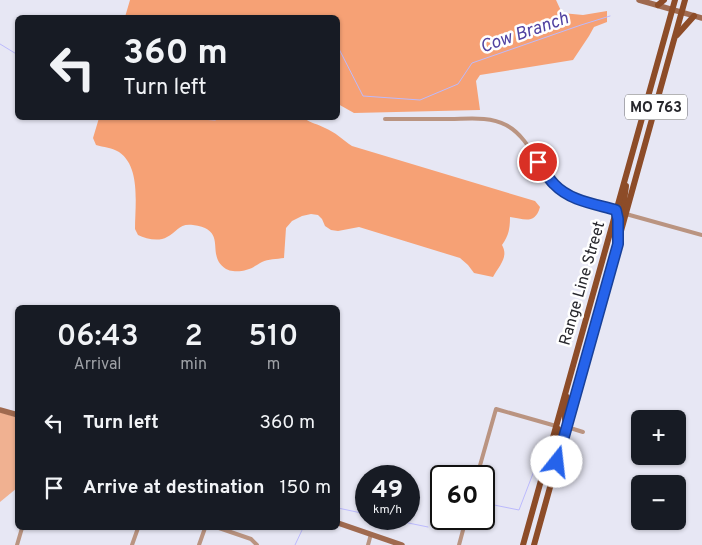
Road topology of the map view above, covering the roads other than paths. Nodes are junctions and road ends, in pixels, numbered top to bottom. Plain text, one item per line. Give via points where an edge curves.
1 (640, 0) edge
2 (664, 0) edge
3 (675, 0) edge
4 (685, 0) edge
5 (658, 6) junction
6 (672, 10) junction
7 (682, 12) junction
8 (694, 16) junction
9 (702, 18) edge
10 (675, 38) junction
11 (385, 119) dead end
12 (628, 168) junction
13 (616, 210) junction
14 (626, 214) junction
15 (702, 235) edge
16 (618, 244) junction
17 (567, 385) junction
18 (0, 410) edge
19 (15, 414) edge
20 (556, 426) junction
21 (566, 427) junction
22 (583, 432) dead end
23 (557, 462) junction
24 (481, 465) edge
25 (340, 524) edge
26 (21, 530) edge
27 (137, 530) edge
28 (204, 530) edge
29 (225, 530) edge
30 (463, 530) edge
31 (371, 534) junction
32 (17, 545) edge
33 (132, 545) edge
34 (199, 545) edge
35 (257, 545) edge
36 (368, 545) edge
37 (402, 545) edge
38 (459, 545) edge
39 (524, 545) edge
40 (534, 545) edge

1 - 5 street
2 - 5 main road
3 - 6 main road, Range Line Street / MO 763
4 - 7 main road, Range Line Street / MO 763
5 - 6 street
6 - 7 street
6 - 12 main road, Range Line Street / MO 763
7 - 8 street
7 - 10 main road, Range Line Street / MO 763
8 - 9 street
8 - 10 main road
10 - 14 main road, Range Line Street / MO 763
11 - 13 street via 474,119 505,124 516,131 554,184 567,195
12 - 13 main road, Range Line Street / MO 763
12 - 14 main road via 623,208
13 - 16 main road
13 - 17 main road, Range Line Street / MO 763
14 - 15 street
14 - 16 main road, Range Line Street / MO 763
16 - 21 main road, Range Line Street / MO 763
17 - 20 main road, Range Line Street / MO 763
17 - 21 main road
18 - 19 street
20 - 23 main road
20 - 24 street via 496,409
20 - 39 main road, Range Line Street / MO 763
21 - 22 street
21 - 23 main road, Range Line Street / MO 763
23 - 40 main road, Range Line Street / MO 763
25 - 31 street
26 - 32 street
27 - 33 street
28 - 34 street
29 - 35 street via 251,539
30 - 38 street
31 - 36 street
31 - 37 street

